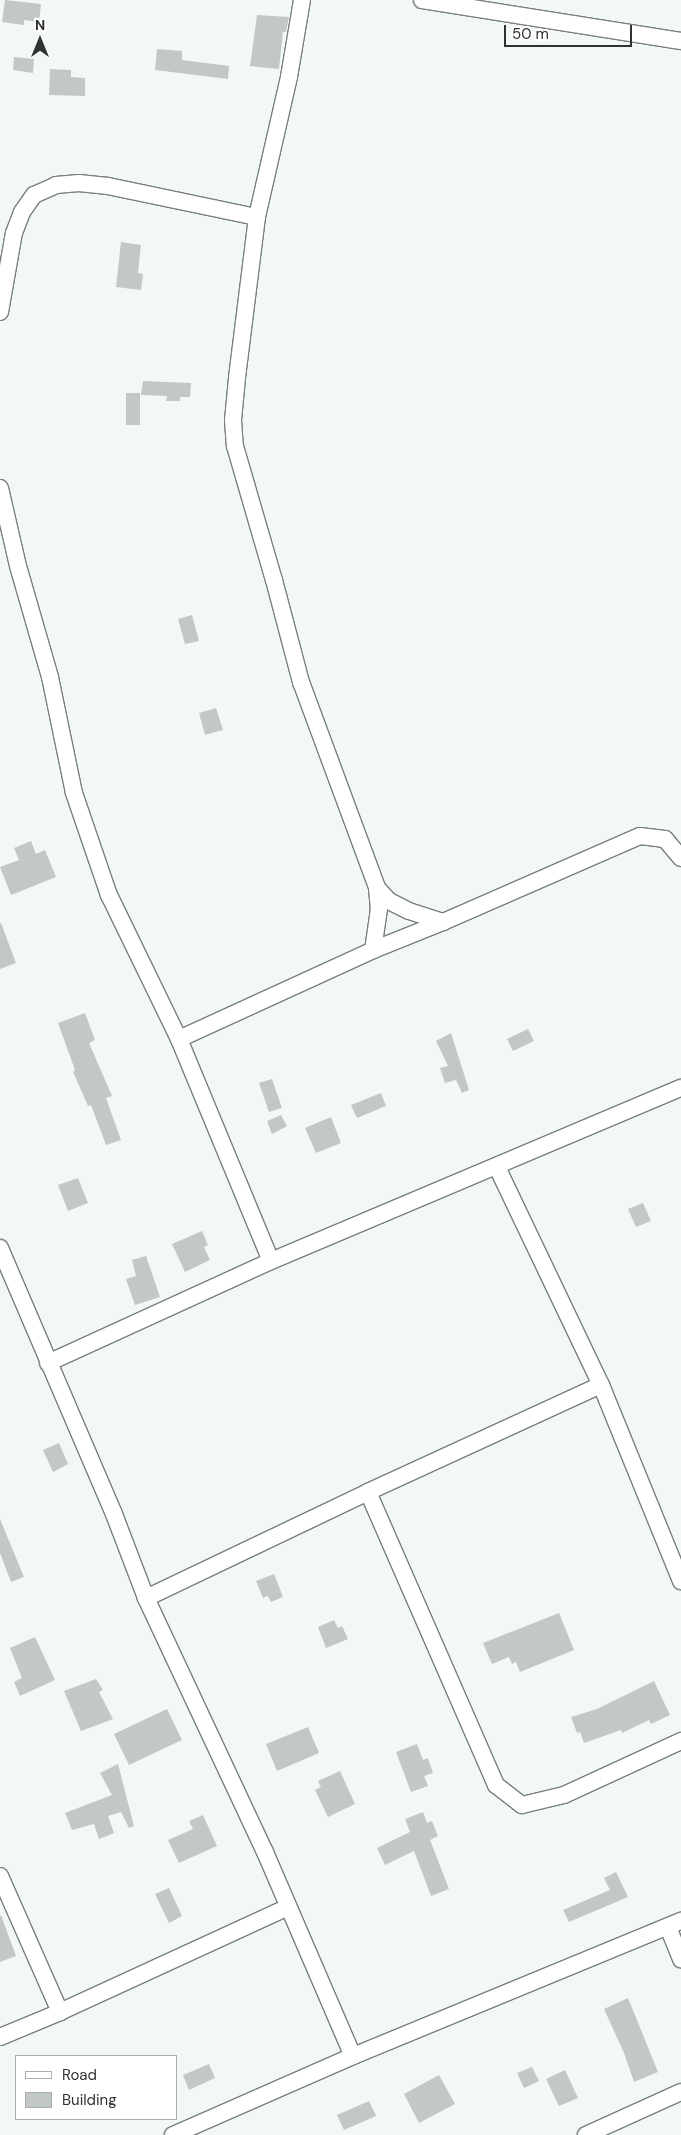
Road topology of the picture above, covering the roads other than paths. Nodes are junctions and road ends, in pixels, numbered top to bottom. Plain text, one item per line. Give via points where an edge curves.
1 (302, 0) edge
2 (422, 0) edge
3 (681, 41) edge
4 (257, 217) junction
5 (0, 312) edge
6 (0, 488) edge
7 (681, 858) edge
8 (377, 888) junction
9 (443, 922) junction
10 (373, 950) junction
11 (179, 1040) junction
12 (681, 1088) edge
13 (497, 1167) junction
14 (0, 1248) edge
15 (271, 1261) junction
16 (48, 1364) junction
17 (602, 1385) junction
18 (368, 1492) junction
19 (681, 1581) edge
20 (146, 1598) junction
21 (681, 1741) edge
22 (0, 1876) edge
23 (288, 1907) junction
24 (674, 1924) edge
25 (681, 1959) edge
26 (60, 2012) junction
27 (0, 2037) edge
28 (353, 2056) junction
29 (681, 2092) edge
30 (173, 2135) edge
31 (586, 2135) edge

1 - 4 street via 289,77
2 - 3 street
4 - 5 street via 108,186 56,185 34,196 22,212 14,233
4 - 8 street via 234,403 235,446 301,682
6 - 11 street via 18,566 50,677 74,793 109,895
7 - 9 street via 665,839 640,836
8 - 9 street via 389,901
8 - 10 street via 379,909
9 - 10 street
10 - 11 street
11 - 15 street
12 - 13 street
13 - 15 street
13 - 17 street
14 - 16 street
15 - 16 street
16 - 20 street via 114,1514
17 - 18 street
17 - 19 street
18 - 20 street
18 - 21 street via 486,1765 502,1790 522,1805 564,1795
20 - 23 street
22 - 26 street
23 - 26 street
23 - 28 street
24 - 25 street
24 - 28 street
26 - 27 street
28 - 30 street
29 - 31 street

